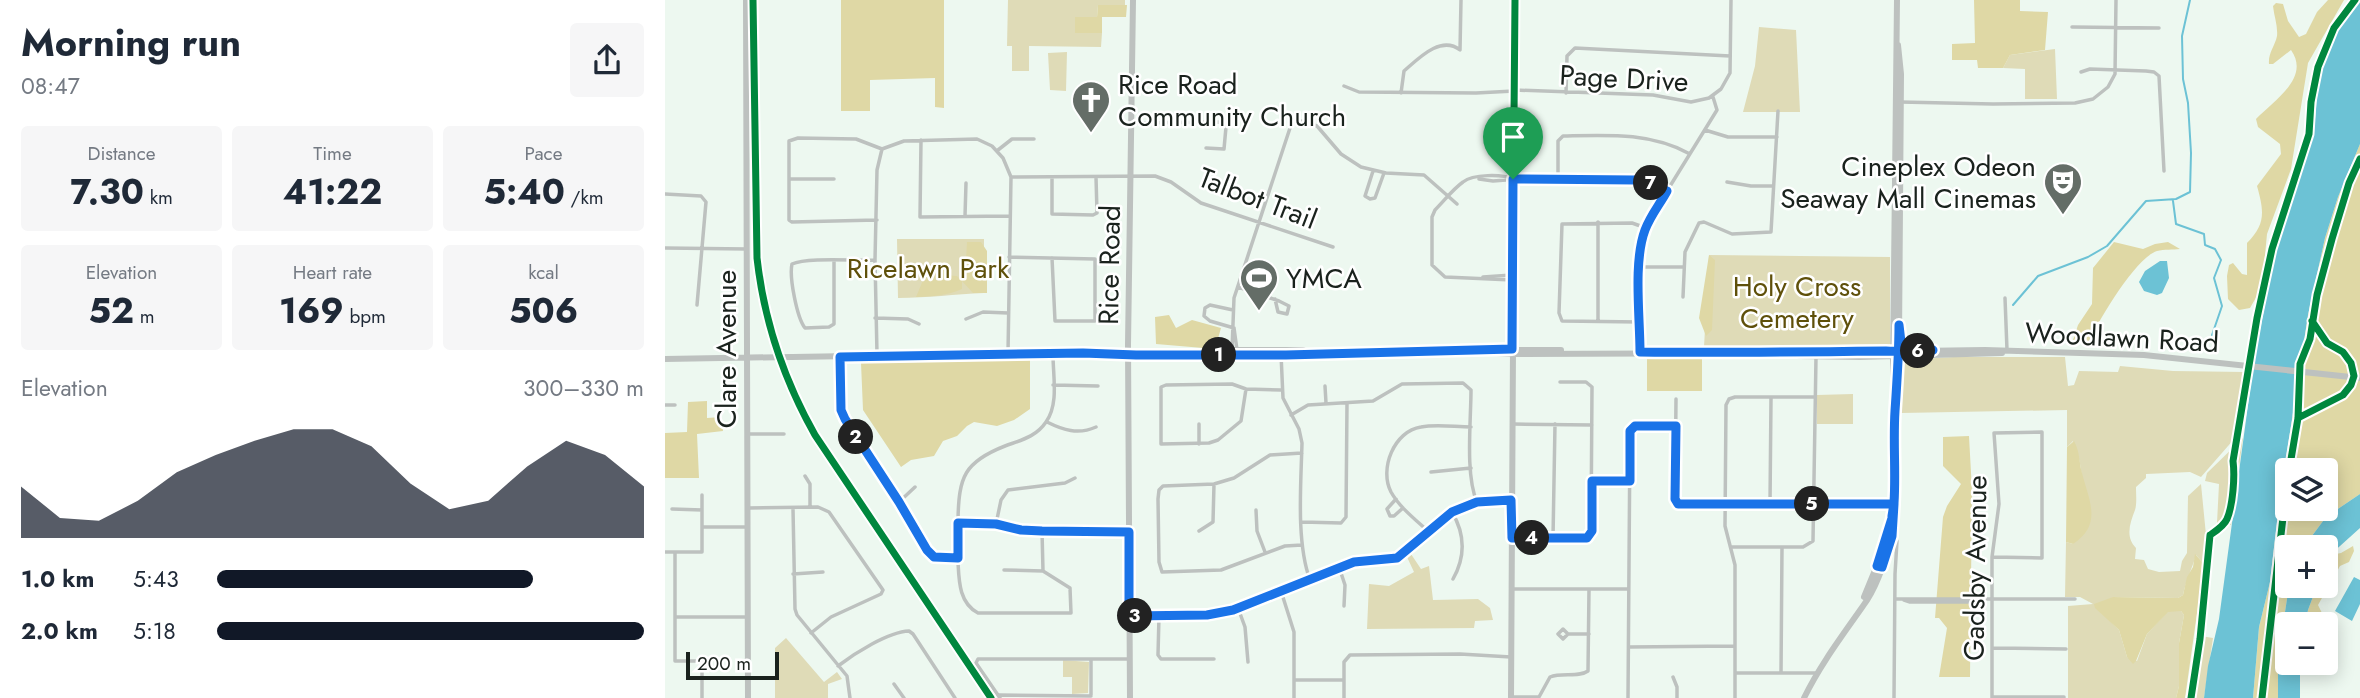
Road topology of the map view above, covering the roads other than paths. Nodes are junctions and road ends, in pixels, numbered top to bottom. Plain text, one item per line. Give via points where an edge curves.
1 (746, 0) edge
2 (1133, 0) edge
3 (1461, 0) edge
4 (1515, 0) edge
5 (1731, 0) edge
6 (1897, 0) edge
7 (2116, 0) edge
8 (2073, 27) dead end
9 (2116, 27) junction
10 (2158, 28) dead end
11 (1731, 56) junction
12 (2115, 70) junction
13 (2081, 72) dead end
14 (1344, 86) dead end
15 (1514, 91) junction
16 (1401, 93) junction
17 (1566, 93) junction
18 (1713, 96) junction
19 (1898, 102) junction
20 (1777, 111) dead end
21 (1132, 123) junction
22 (1705, 130) junction
23 (1777, 137) junction
24 (1034, 139) dead end
25 (921, 140) junction
26 (1206, 148) dead end
27 (883, 149) junction
28 (998, 150) junction
29 (1690, 154) junction
30 (1373, 171) junction
31 (2164, 172) dead end
32 (1384, 173) junction
33 (1011, 177) junction
34 (1052, 177) junction
35 (1096, 177) junction
36 (1131, 177) junction
37 (789, 179) junction
38 (834, 179) dead end
39 (1513, 179) junction
40 (1558, 179) junction
41 (1727, 182) dead end
42 (967, 183) dead end
43 (1773, 186) junction
44 (1667, 191) junction
45 (665, 194) edge
46 (1449, 197) junction
47 (1457, 204) dead end
48 (965, 216) junction
49 (1010, 216) junction
50 (877, 220) junction
51 (1598, 222) junction
52 (1259, 223) junction
53 (1646, 228) junction
54 (1333, 247) dead end
55 (665, 248) edge
56 (703, 249) junction
57 (747, 249) junction
58 (1009, 257) junction
59 (1052, 258) junction
60 (834, 261) junction
61 (875, 261) junction
62 (1640, 267) junction
63 (1683, 267) junction
64 (1512, 277) junction
65 (1238, 287) junction
66 (1683, 297) dead end
67 (2005, 298) dead end
68 (1275, 299) junction
69 (697, 305) dead end
70 (1233, 310) junction
71 (1009, 313) junction
72 (875, 318) junction
73 (966, 319) dead end
74 (1598, 321) junction
75 (1640, 322) junction
76 (919, 324) dead end
77 (1899, 325) junction
78 (1234, 328) junction
79 (1933, 350) junction
80 (1234, 351) junction
81 (1512, 351) junction
82 (1128, 352) junction
83 (1281, 352) junction
84 (1640, 352) junction
85 (2007, 352) junction
86 (1816, 354) junction
87 (1895, 354) junction
88 (1008, 355) junction
89 (1053, 355) junction
90 (877, 356) junction
91 (840, 357) junction
92 (665, 359) edge
93 (747, 359) junction
94 (2360, 378) edge
95 (1560, 382) dead end
96 (1053, 385) junction
97 (1098, 386) dead end
98 (1325, 386) dead end
99 (1246, 389) junction
100 (1282, 390) junction
101 (1771, 397) junction
102 (1815, 397) junction
103 (1676, 399) dead end
104 (1326, 403) junction
105 (1347, 403) junction
106 (665, 405) edge
107 (675, 405) dead end
108 (1291, 415) junction
109 (1047, 422) junction
110 (1199, 424) dead end
111 (1512, 424) junction
112 (1555, 425) junction
113 (1592, 425) junction
114 (1676, 426) junction
115 (1096, 427) dead end
116 (1471, 427) junction
117 (748, 434) junction
118 (784, 434) dead end
119 (1199, 444) junction
120 (1302, 453) junction
121 (1471, 468) junction
122 (1430, 472) dead end
123 (804, 476) dead end
124 (1075, 478) dead end
125 (1592, 481) junction
126 (1630, 481) junction
127 (1214, 484) junction
128 (915, 487) dead end
129 (702, 495) dead end
130 (1396, 499) junction
131 (1511, 500) junction
132 (899, 502) junction
133 (1477, 502) junction
134 (1725, 504) junction
135 (1770, 504) junction
136 (1815, 504) junction
137 (1894, 504) junction
138 (810, 507) junction
139 (793, 508) junction
140 (1403, 508) junction
141 (672, 509) dead end
142 (748, 509) junction
143 (702, 510) junction
144 (1256, 510) dead end
145 (1452, 512) junction
146 (1302, 522) junction
147 (958, 523) junction
148 (996, 524) junction
149 (702, 527) junction
150 (748, 527) junction
151 (1199, 530) dead end
152 (1042, 531) junction
153 (1129, 532) junction
154 (1429, 532) junction
155 (1512, 538) junction
156 (1553, 538) junction
157 (1897, 541) dead end
158 (1302, 545) junction
159 (1731, 547) junction
160 (1782, 547) junction
161 (665, 552) edge
162 (675, 552) junction
163 (1265, 552) junction
164 (1992, 557) junction
165 (958, 558) junction
166 (1339, 567) junction
167 (1884, 568) junction
168 (1004, 570) dead end
169 (1044, 571) junction
170 (823, 572) dead end
171 (793, 574) junction
172 (1895, 576) junction
173 (1453, 579) dead end
174 (1310, 580) junction
175 (1511, 589) junction
176 (1589, 589) junction
177 (1629, 589) junction
178 (1281, 591) junction
179 (1992, 598) junction
180 (1895, 599) junction
181 (2075, 599) dead end
182 (1344, 606) dead end
183 (1238, 608) junction
184 (1129, 616) junction
185 (1159, 616) junction
186 (675, 617) junction
187 (748, 617) junction
188 (811, 633) junction
189 (1568, 634) dead end
190 (1589, 634) junction
191 (1735, 646) junction
192 (1629, 647) junction
193 (1993, 648) junction
194 (2066, 649) dead end
195 (1511, 657) junction
196 (1091, 659) junction
197 (1130, 659) junction
198 (1214, 659) dead end
199 (1248, 662) dead end
200 (838, 666) junction
201 (1735, 673) junction
202 (1781, 673) junction
203 (1817, 673) junction
204 (1673, 677) dead end
205 (1294, 680) junction
206 (1344, 680) junction
207 (894, 684) dead end
208 (999, 697) edge
209 (1091, 697) edge
210 (1511, 697) edge
211 (2064, 697) edge
212 (702, 698) edge
213 (748, 698) edge
214 (850, 698) edge
215 (904, 698) edge
216 (955, 698) edge
217 (1130, 698) edge
218 (1294, 698) edge
219 (1344, 698) edge
220 (1628, 698) edge
221 (1677, 698) edge
222 (1735, 698) edge
223 (1804, 698) edge
224 (1894, 698) edge
225 (1992, 698) edge

1 - 57 main road, Clare Avenue
2 - 21 main road, Rice Road
3 - 16 street via 1460,50 1441,45 1416,61 1403,73
4 - 15 main road
5 - 11 street, Page Drive
6 - 19 main road
7 - 9 street
8 - 9 street
9 - 10 street
9 - 12 street
11 - 17 street via 1575,48 1567,56
11 - 18 street, Page Drive via 1727,79
12 - 13 street
12 - 19 street via 2111,84 2098,97 2075,103
12 - 31 street via 2159,76
14 - 16 street, Page Drive via 1359,93
15 - 16 street, Page Drive
15 - 17 street, Page Drive
15 - 39 main road
17 - 18 street, Page Drive via 1656,95 1691,103
18 - 22 street via 1717,110
19 - 77 main road
19 - 87 main road
20 - 23 street
21 - 26 street via 1222,122 1226,127 1224,149
21 - 36 main road, Rice Road
22 - 23 street via 1722,136
22 - 29 street
23 - 43 street
24 - 28 street via 1012,139
25 - 27 street
25 - 28 street via 977,139
25 - 48 street via 921,217
27 - 37 street via 856,139 789,141
27 - 50 street via 877,170
28 - 33 street
29 - 40 street via 1646,137 1563,136 1558,141
29 - 44 street
30 - 32 street
30 - 32 street via 1365,192 1370,199 1375,198
30 - 52 street via 1345,158 1317,127 1292,122
32 - 46 street via 1423,174
33 - 34 street, Talbot Trail
33 - 49 street
34 - 35 street, Talbot Trail
34 - 35 street via 1052,214 1093,215 1097,213
35 - 36 street, Talbot Trail
36 - 52 street, Talbot Trail via 1155,176 1201,203
36 - 82 main road, Rice Road
37 - 38 street
37 - 50 street via 788,217 792,222
39 - 40 street
39 - 46 street via 1474,178 1464,181
39 - 64 main road
40 - 44 street via 1635,180
41 - 43 street
42 - 48 street
43 - 63 street via 1772,232 1732,234 1699,223 1687,245
44 - 53 street
45 - 56 street via 704,199
46 - 47 street
46 - 64 street via 1432,217 1432,265 1445,277
48 - 49 street
49 - 58 street
50 - 61 street
51 - 53 street
51 - 74 street
51 - 74 street via 1562,224 1559,313 1562,321
52 - 54 street, Talbot Trail
52 - 65 street
53 - 62 street
55 - 56 street
56 - 57 street
56 - 69 street
57 - 93 main road, Clare Avenue
58 - 59 street
58 - 71 street
59 - 59 street via 1055,321 1095,321 1095,258
60 - 60 street via 792,264 799,317 805,328 834,324
60 - 61 street
61 - 72 street
62 - 63 street
62 - 75 street
63 - 66 street
64 - 81 main road
65 - 68 street
65 - 70 street
67 - 85 street
68 - 68 street via 1289,306 1287,314 1278,313
70 - 78 street
70 - 78 street via 1210,305 1204,316
71 - 73 street via 983,312
71 - 88 street
72 - 76 street
72 - 90 street
74 - 75 street
75 - 84 street
77 - 79 main road via 1904,347
77 - 87 main road
78 - 80 street
79 - 85 main road, Woodlawn Road
79 - 87 main road, Woodlawn Road
80 - 82 main road, Woodlawn Road
80 - 83 main road, Woodlawn Road
81 - 83 main road, Woodlawn Road
81 - 84 main road, Woodlawn Road
81 - 111 main road
82 - 83 main road, Woodlawn Road
82 - 89 main road, Woodlawn Road
82 - 153 main road, Rice Road
83 - 100 street
84 - 86 main road, Woodlawn Road
85 - 87 main road, Woodlawn Road
85 - 94 main road, Woodlawn Road via 2193,359
86 - 87 main road, Woodlawn Road
86 - 102 street
87 - 137 main road
88 - 89 main road, Woodlawn Road
88 - 90 main road, Woodlawn Road
89 - 96 street
90 - 91 main road, Woodlawn Road
91 - 93 main road, Woodlawn Road
91 - 132 street via 841,410
92 - 93 main road, Woodlawn Road
93 - 117 main road, Clare Avenue
95 - 113 street via 1590,382
96 - 97 street
96 - 109 street via 1053,408
98 - 104 street
99 - 100 street
99 - 119 street via 1241,422 1218,440
99 - 119 street via 1219,384 1166,385 1159,390 1161,444
100 - 108 street
101 - 102 street
101 - 134 street via 1727,401
101 - 135 street
102 - 136 street
103 - 114 street
104 - 105 street
104 - 108 street via 1308,405
105 - 116 street via 1373,401 1402,384 1463,383 1471,390
105 - 146 street via 1346,517 1341,523
106 - 107 street
108 - 120 street via 1300,433
109 - 115 street via 1065,430
109 - 147 street via 1035,435 988,453 967,471 958,489
110 - 119 street
111 - 112 street
111 - 131 main road
112 - 113 street
112 - 156 street
113 - 125 street
114 - 126 street via 1632,426
114 - 134 street via 1675,501
116 - 121 street
116 - 130 street via 1422,427 1400,437 1388,467 1389,486
117 - 118 street
117 - 142 main road, Clare Avenue
120 - 127 street via 1270,455 1234,478
120 - 146 street
121 - 122 street
121 - 133 street
123 - 138 street via 810,484
124 - 148 street via 1008,490
125 - 126 street
125 - 156 street via 1590,536
126 - 177 street
127 - 151 street via 1213,522
127 - 163 street via 1166,485 1159,490 1162,572 1221,570
128 - 132 street
129 - 143 street
130 - 140 street
130 - 140 street via 1387,514 1394,516
131 - 133 street
131 - 155 main road
132 - 165 street via 932,555
133 - 145 street
134 - 135 street
134 - 159 street via 1725,533
135 - 136 street
136 - 137 street
136 - 160 street via 1812,542
137 - 167 main road
138 - 139 street
138 - 188 street via 832,514 883,590
139 - 142 street
139 - 171 street
140 - 154 street
141 - 143 street
142 - 150 main road, Clare Avenue
143 - 149 street
144 - 163 street
145 - 154 street
145 - 173 street via 1461,527 1462,541 1460,566
146 - 158 street
147 - 148 street
147 - 165 street
148 - 152 street
149 - 150 street
149 - 162 street via 702,552
150 - 187 main road, Clare Avenue
152 - 153 street
152 - 169 street
153 - 184 main road, Rice Road
154 - 166 street via 1397,558
155 - 156 street
155 - 175 main road
157 - 172 street
158 - 163 street
158 - 174 street
159 - 160 street
159 - 191 street
160 - 202 street
161 - 162 street
162 - 186 street
164 - 164 street, Gadsby Avenue via 1999,504 1994,433 2042,432 2042,558
164 - 179 street, Gadsby Avenue
165 - 169 street via 963,598 985,615 1071,613 1070,588
166 - 174 street
166 - 182 street via 1345,585
167 - 172 street
167 - 203 main road
168 - 169 street
170 - 171 street
171 - 188 street via 795,609
172 - 180 street
174 - 178 street
175 - 176 street
175 - 195 main road
176 - 177 street
176 - 190 street
177 - 192 street
178 - 183 street
178 - 205 street via 1293,625
179 - 180 street
179 - 181 street
179 - 193 street, Gadsby Avenue
180 - 224 street
183 - 185 street via 1207,615
183 - 199 street
184 - 185 street
184 - 197 main road, Rice Road
185 - 198 street via 1161,659
186 - 187 street
186 - 212 street via 675,661 702,661
187 - 213 main road, Clare Avenue
188 - 200 street
189 - 190 street
190 - 210 street via 1586,673 1553,676 1539,696
191 - 192 street
191 - 201 street
192 - 220 street
193 - 194 street
193 - 225 street, Gadsby Avenue
195 - 206 street via 1353,654 1345,660
195 - 210 main road
196 - 197 street
196 - 208 street via 980,659 976,663
196 - 209 street
197 - 217 main road, Rice Road
200 - 214 street via 848,679
200 - 216 street via 867,647 909,631
201 - 202 street
201 - 222 street
202 - 203 street
203 - 223 main road
204 - 221 street
205 - 206 street
205 - 218 street
206 - 219 street
207 - 215 street
208 - 209 street
211 - 225 street

